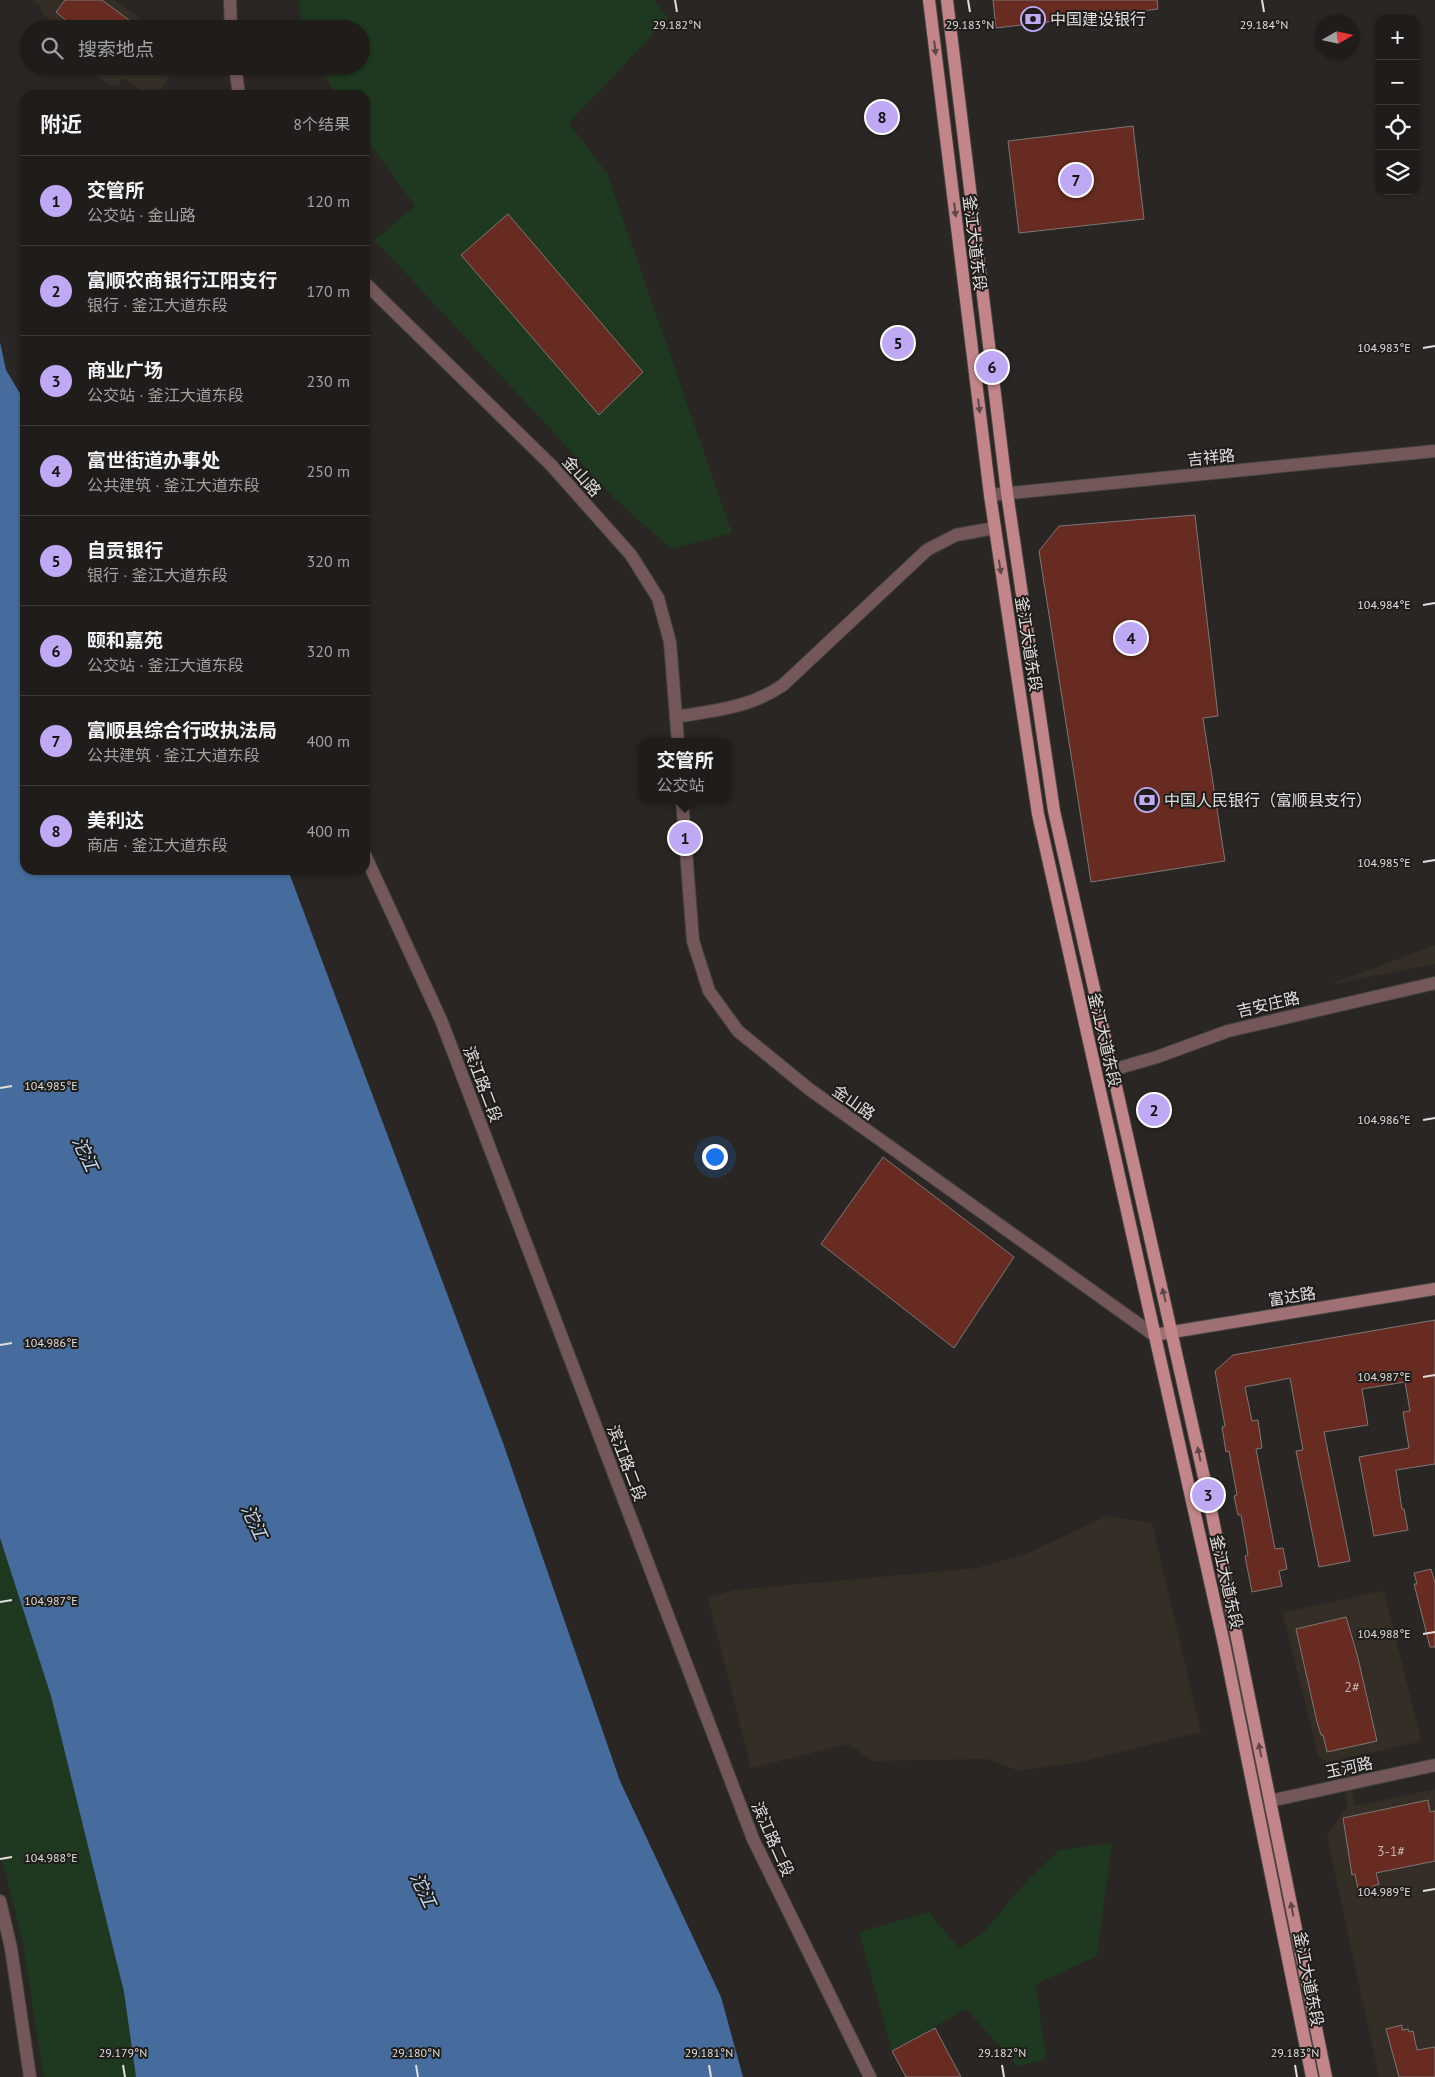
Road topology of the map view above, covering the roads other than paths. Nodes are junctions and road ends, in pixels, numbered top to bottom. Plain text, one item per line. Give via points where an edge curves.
1 (230, 0) edge
2 (929, 0) edge
3 (947, 0) edge
4 (231, 20) edge
5 (235, 75) edge
6 (235, 90) edge
7 (370, 288) edge
8 (1435, 451) edge
9 (1007, 493) junction
10 (990, 496) junction
11 (995, 528) junction
12 (676, 717) junction
13 (678, 738) edge
14 (682, 803) edge
15 (370, 866) edge
16 (1435, 983) edge
17 (1112, 1070) junction
18 (1435, 1289) edge
19 (1172, 1332) junction
20 (1154, 1335) junction
21 (1435, 1765) edge
22 (1270, 1801) junction
23 (0, 1901) edge
24 (30, 2077) edge
25 (870, 2077) edge
26 (1312, 2077) edge
27 (1326, 2077) edge

1 - 4 street
2 -> 10 main road, 釜江大道东段
3 - 9 main road, 釜江大道东段
5 - 6 street
7 - 12 street, 金山路 via 551,465 631,555 658,598 668,633
8 - 9 street, 吉祥路
9 - 10 street, 吉祥路
9 - 17 main road, 釜江大道东段 via 1054,810
10 - 11 main road, 釜江大道东段
11 - 12 street via 956,535 927,550 783,685 767,696 748,704
11 -> 20 main road, 釜江大道东段 via 1038,814
12 - 13 street, 金山路
14 - 20 street, 金山路 via 693,941 709,991 738,1031 809,1089
15 - 25 street, 滨江路二段 via 441,1020 753,1839
16 - 17 street, 吉安庄路 via 1228,1030 1157,1058
19 -> 17 main road, 釜江大道东段
18 - 19 main road, 富达路
19 - 20 main road, 富达路
22 -> 19 main road, 釜江大道东段
20 - 26 main road, 釜江大道东段 via 1224,1644
21 - 22 street, 玉河路
27 -> 22 main road, 釜江大道东段
23 - 24 street via 11,1948

